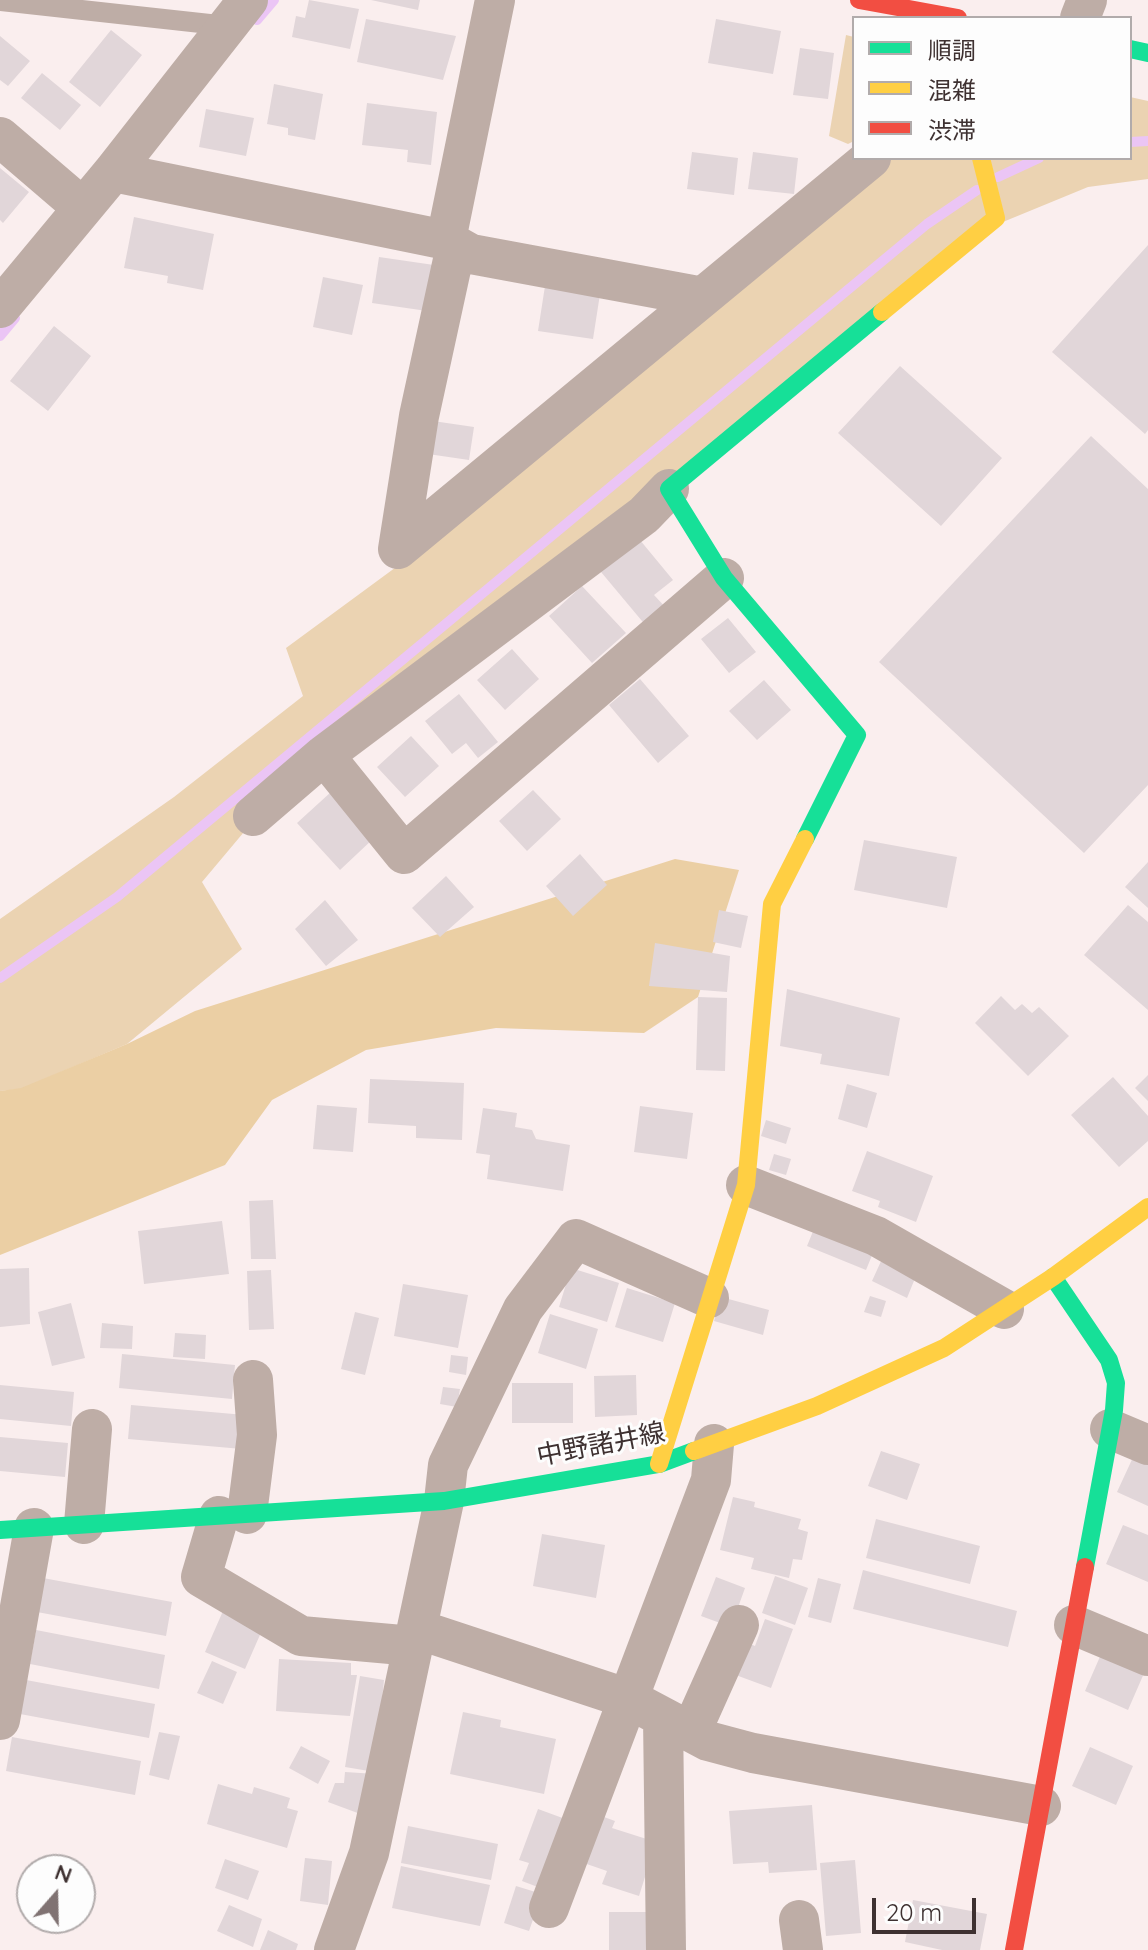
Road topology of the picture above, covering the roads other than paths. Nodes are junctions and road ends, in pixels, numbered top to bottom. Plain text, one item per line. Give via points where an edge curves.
1 (495, 0) edge
2 (859, 0) edge
3 (0, 1) edge
4 (238, 13) edge
5 (945, 16) edge
6 (0, 137) edge
7 (869, 160) edge
8 (982, 160) edge
9 (113, 172) junction
10 (83, 208) junction
11 (451, 243) junction
12 (703, 297) junction
13 (0, 308) edge
14 (669, 489) junction
15 (724, 578) junction
16 (324, 755) junction
17 (253, 816) dead end
18 (746, 1185) junction
19 (1148, 1207) edge
20 (1053, 1277) junction
21 (709, 1298) junction
22 (1004, 1309) junction
23 (253, 1380) dead end
24 (92, 1429) dead end
25 (1110, 1429) junction
26 (714, 1444) junction
27 (1148, 1445) edge
28 (659, 1464) junction
29 (444, 1501) junction
30 (233, 1515) junction
31 (84, 1524) junction
32 (17, 1529) edge
33 (739, 1625) dead end
34 (1074, 1625) junction
35 (415, 1638) junction
36 (1148, 1656) edge
37 (661, 1716) junction
38 (0, 1720) edge
39 (1041, 1806) junction
40 (549, 1908) dead end
41 (334, 1950) edge
42 (666, 1950) edge
43 (1014, 1950) edge

1 - 11 street
2 - 5 street
3 - 4 lane
4 - 9 street
6 - 10 street
7 - 12 street
8 - 14 street via 996,218
9 - 10 street
9 - 11 street
10 - 13 street
11 - 12 street via 471,254
11 - 12 street via 398,549
14 - 15 street
14 - 16 street via 644,515
15 - 16 street via 404,854
15 - 18 street via 857,735 772,904
16 - 17 street
18 - 21 street
18 - 22 street via 876,1236
19 - 20 street, 中野諸井線
20 - 22 street, 中野諸井線
20 - 25 street via 1109,1360 1116,1383
21 - 28 street
21 - 29 street via 576,1239 523,1309 448,1465
22 - 26 street, 中野諸井線 via 944,1348 817,1406
23 - 30 street via 257,1435
24 - 31 street
25 - 27 street
25 - 34 street
26 - 28 street, 中野諸井線
26 - 37 street
28 - 29 street, 中野諸井線
29 - 30 street, 中野諸井線
29 - 35 street
30 - 31 street, 中野諸井線
30 - 35 street via 201,1577 301,1636
31 - 32 street, 中野諸井線
32 - 38 street
33 - 37 street
34 - 36 street
34 - 39 street
35 - 37 street
35 - 41 street via 369,1853
37 - 39 street via 708,1741 753,1753
37 - 40 street
37 - 42 street
39 - 43 street

